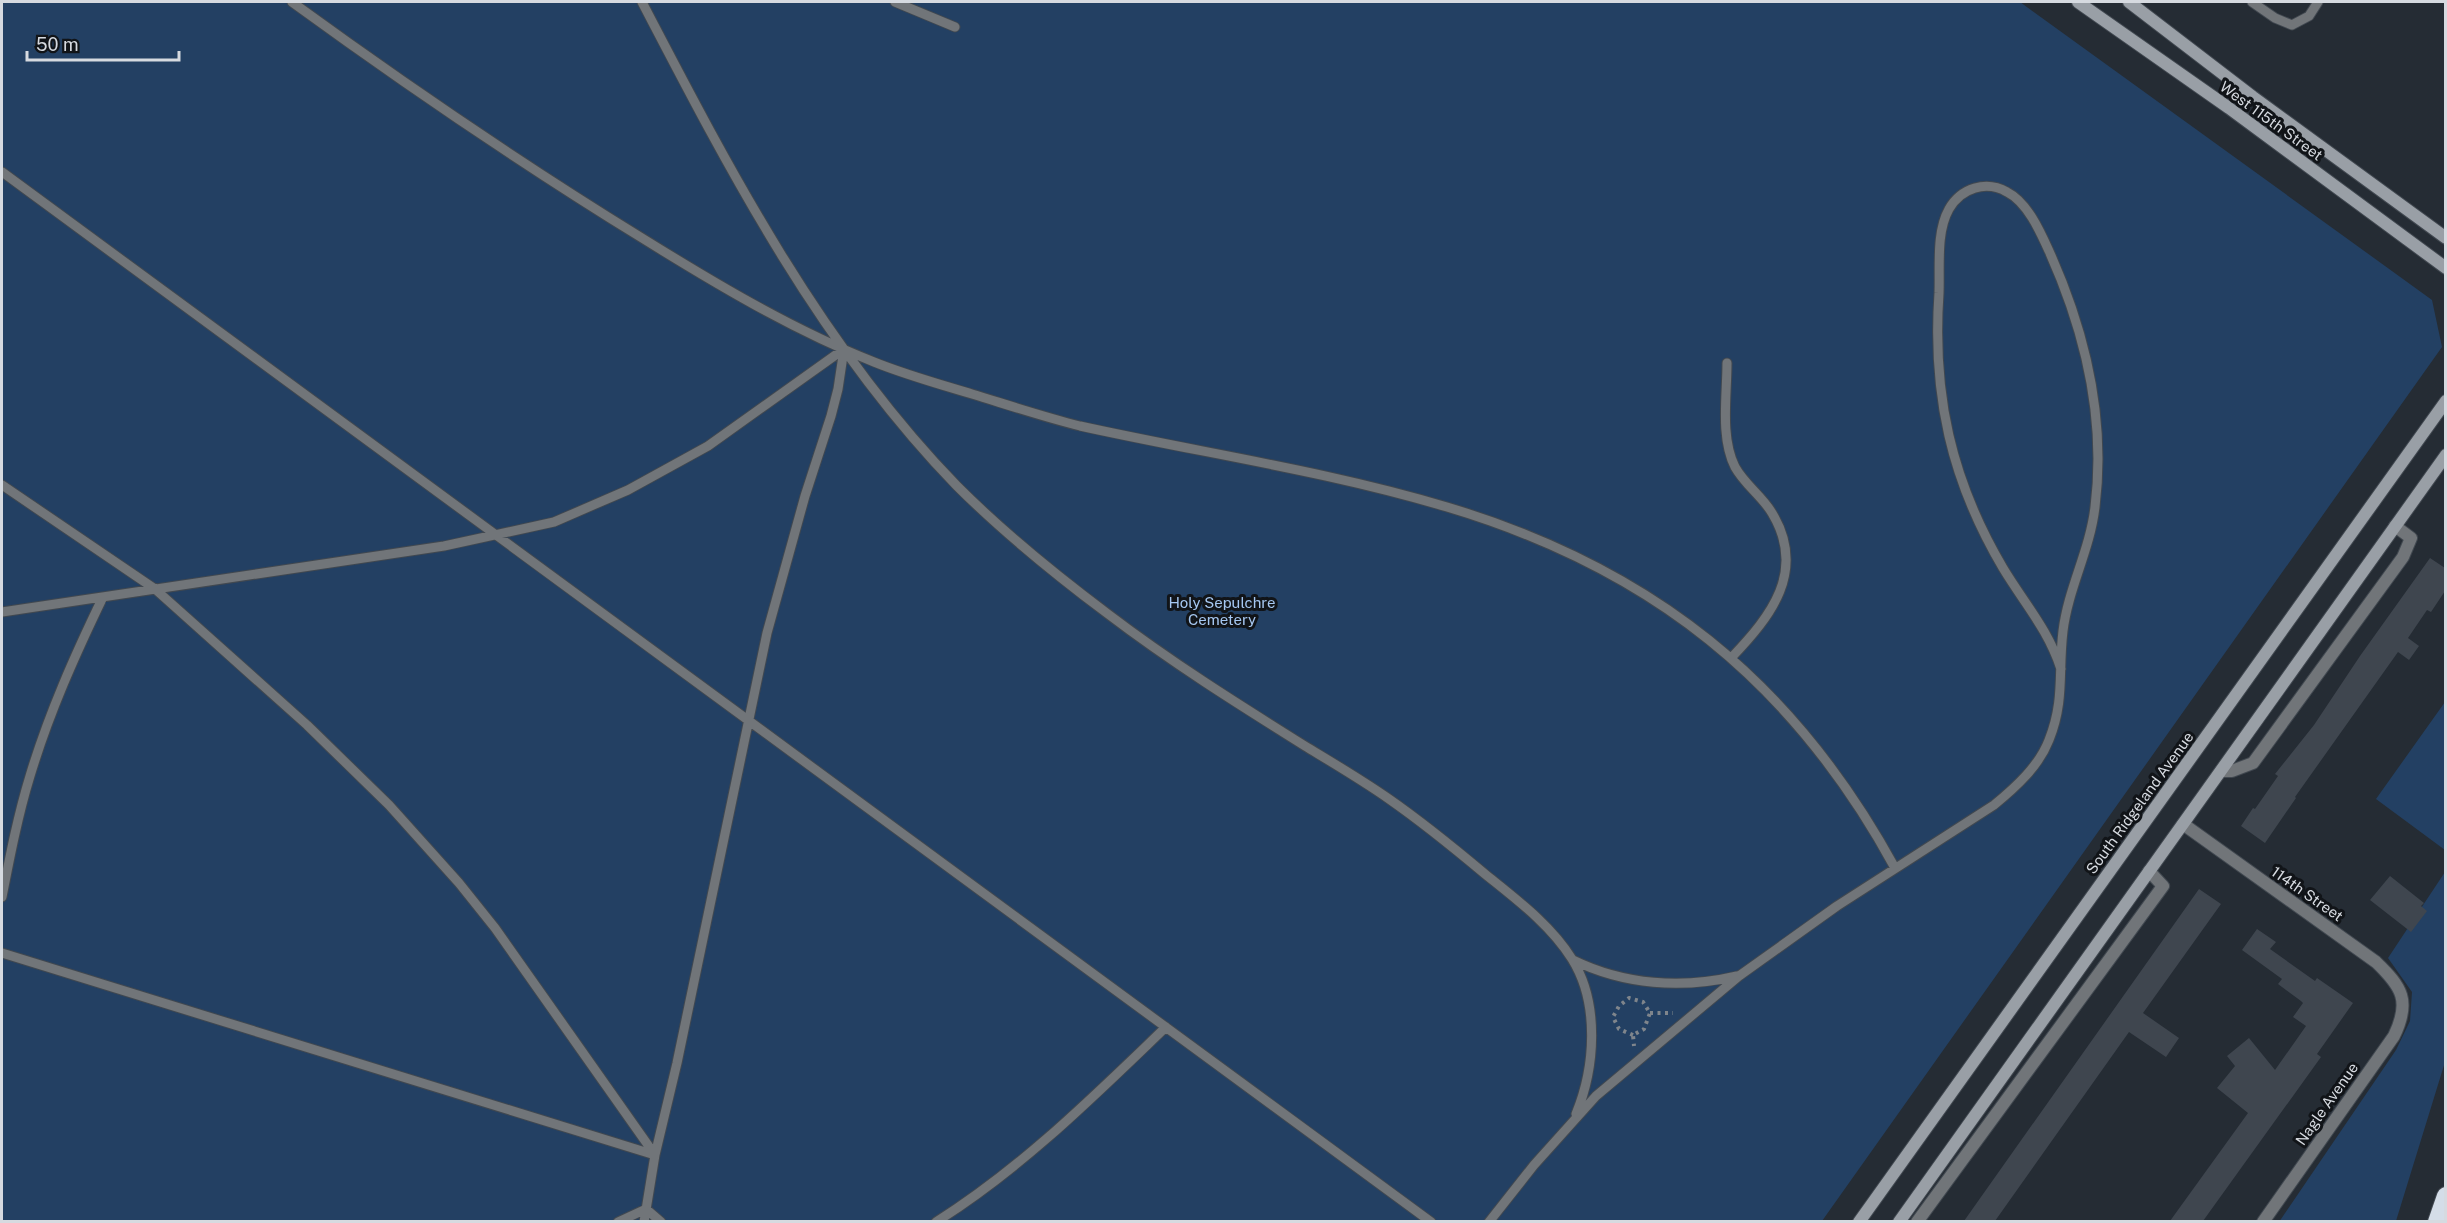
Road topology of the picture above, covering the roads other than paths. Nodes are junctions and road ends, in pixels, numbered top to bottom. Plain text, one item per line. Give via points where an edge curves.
1 (292, 2) edge
2 (642, 2) edge
3 (895, 2) edge
4 (2078, 2) edge
5 (2129, 2) edge
6 (2252, 2) edge
7 (2318, 2) edge
8 (956, 27) dead end
9 (2, 172) edge
10 (2445, 238) edge
11 (2445, 268) edge
12 (844, 349) junction
13 (1727, 363) dead end
14 (2445, 401) edge
15 (2445, 455) edge
16 (2, 485) edge
17 (2395, 526) junction
18 (496, 536) junction
19 (155, 589) junction
20 (104, 597) junction
21 (2, 612) edge
22 (1732, 657) junction
23 (2061, 669) junction
24 (747, 721) junction
25 (2221, 771) junction
26 (2182, 824) junction
27 (1895, 868) junction
28 (2149, 872) junction
29 (2, 897) edge
30 (2, 953) edge
31 (1573, 960) junction
32 (1738, 976) junction
33 (2403, 1000) joint
34 (1166, 1027) junction
35 (1572, 1122) junction
36 (654, 1155) junction
37 (2445, 1196) edge
38 (645, 1209) junction
39 (618, 1221) edge
40 (644, 1221) edge
41 (661, 1221) edge
42 (936, 1221) edge
43 (1431, 1221) edge
44 (1489, 1221) edge
45 (1859, 1221) edge
46 (1899, 1221) edge
47 (1917, 1221) edge
48 (2263, 1221) edge
49 (2437, 1221) edge

1 - 12 lane via 572,195 732,291
2 - 12 lane via 750,204
3 - 8 lane
4 - 11 main road, West 115th Street
5 - 10 main road, West 115th Street
6 - 7 lane via 2292,25 2309,16
9 - 18 lane
12 - 18 lane via 708,446 660,474 554,522
12 - 22 lane via 900,372 1032,413 1349,482 1478,518 1541,541 1632,586
12 - 24 lane via 834,407 784,570
12 - 31 lane via 914,438 1002,528 1160,653 1433,831 1517,900
13 - 22 lane via 1727,440 1735,466 1772,512 1787,564 1774,606
14 - 45 main road, South Ridgeland Avenue
15 - 17 main road
16 - 19 lane
17 - 25 main road
17 - 25 street via 2411,538 2403,557 2253,763
18 - 19 lane
18 - 24 lane
19 - 20 lane
19 - 36 lane via 307,725 425,844 495,928
20 - 21 lane
20 - 29 lane via 74,655 42,740 20,813
22 - 27 lane via 1768,691 1821,754
23 - 23 lane via 2044,629 1990,544 1959,473 1943,414 1937,320 1942,223 1955,199 1968,189 1995,187 2006,191 2028,213 2069,299 2089,370 2098,437 2095,506 2090,538 2063,630
23 - 27 lane via 2057,717 2048,744 2034,766 1994,805
24 - 34 lane
24 - 36 lane via 677,1062
25 - 26 main road
26 - 28 main road
26 - 33 street, 114th Street via 2376,962 2394,979
27 - 32 lane
28 - 46 main road
28 - 47 street via 2163,886
30 - 36 lane
31 - 32 lane via 1614,976 1649,982 1712,982
31 - 35 lane via 1585,990 1591,1046 1589,1073
32 - 35 lane via 1596,1096
33 - 48 street, Nagle Avenue via 2403,1017 2394,1036
34 - 42 lane via 1039,1146
34 - 43 lane
35 - 44 lane
36 - 38 lane
37 - 49 highway
38 - 39 lane
38 - 40 lane
38 - 41 lane

